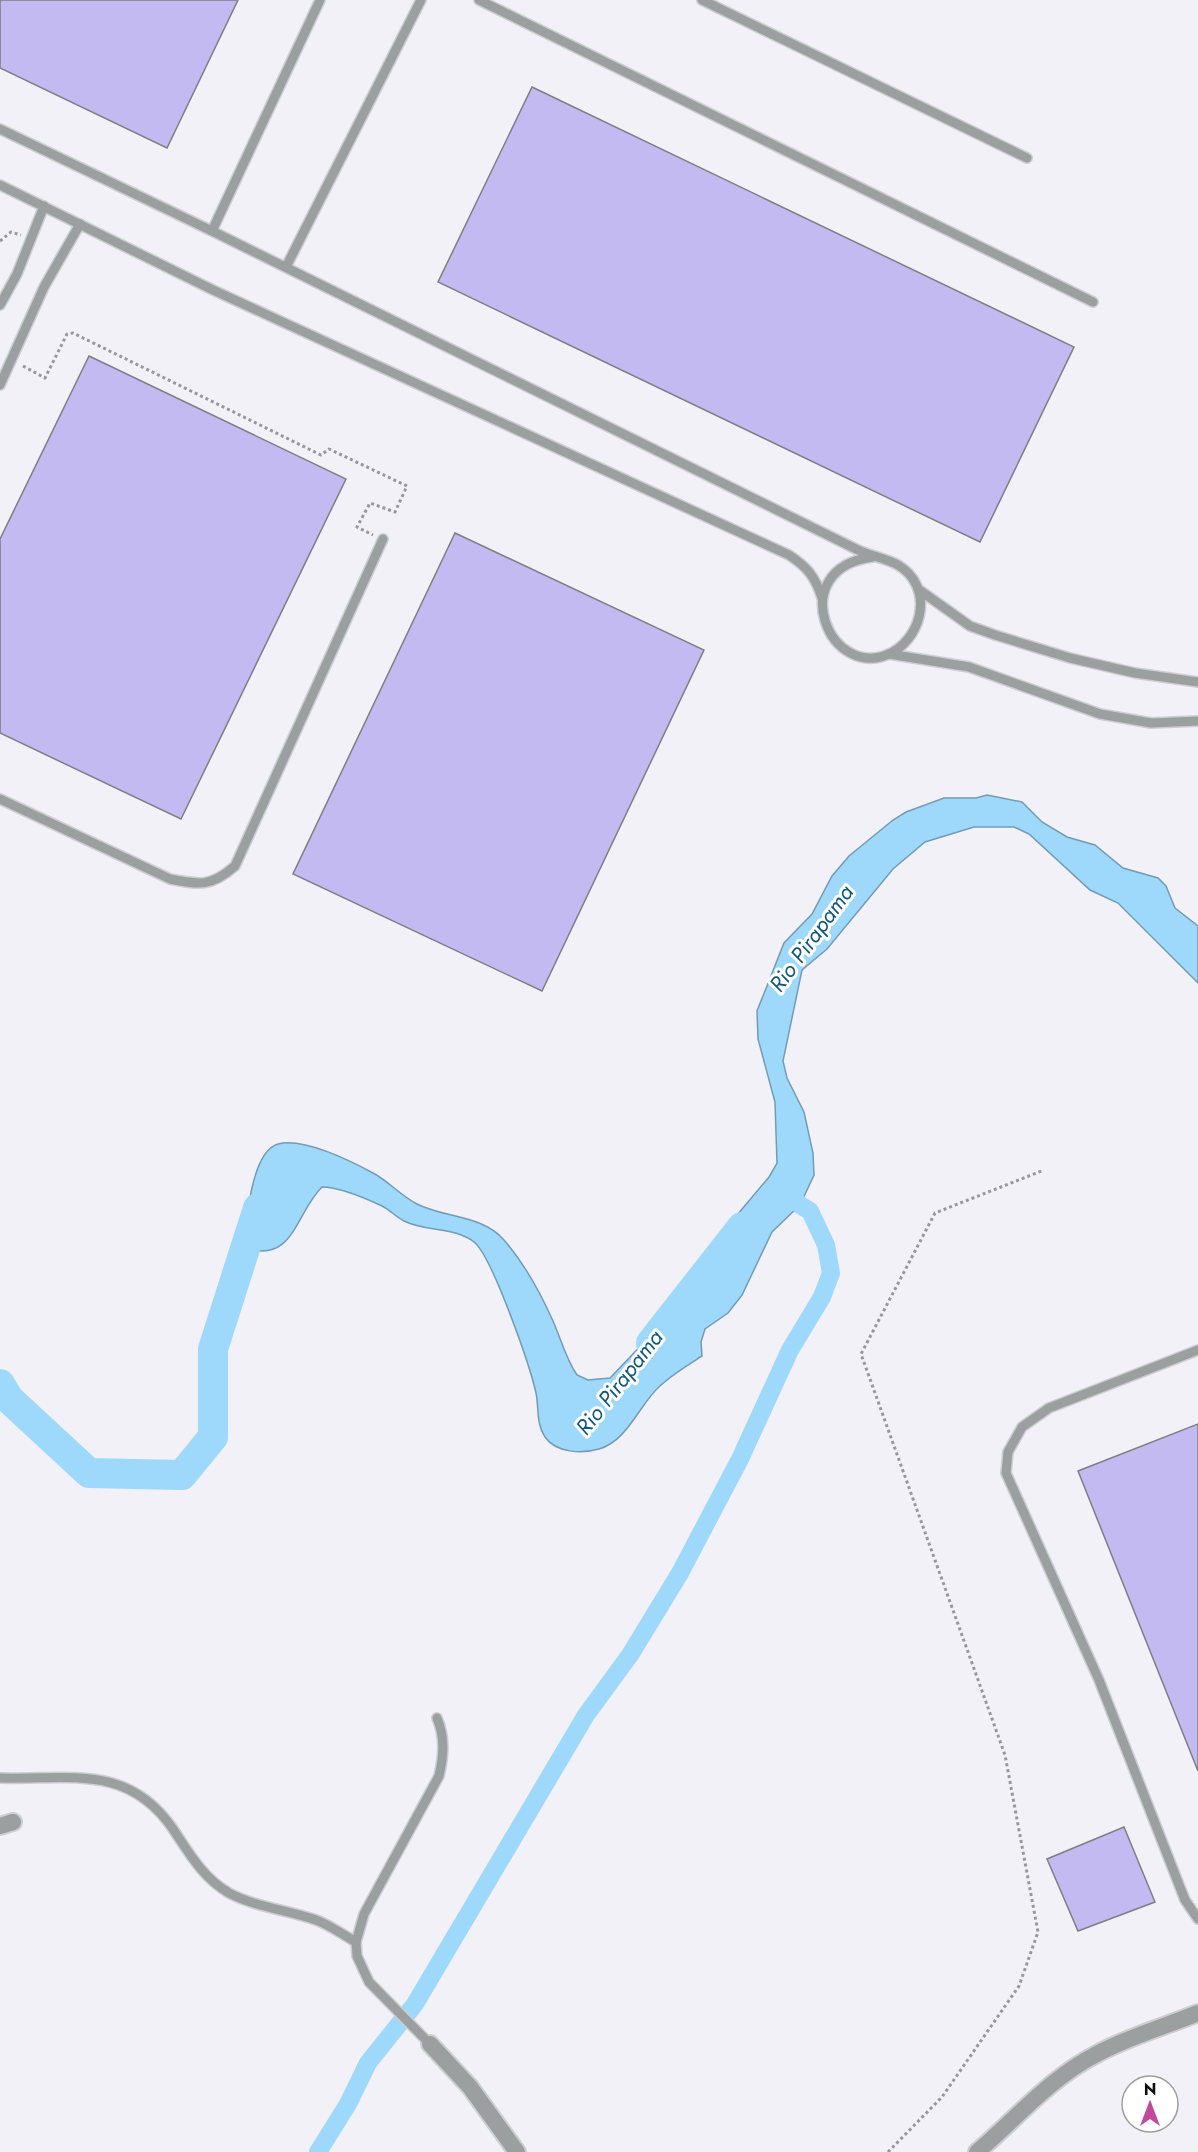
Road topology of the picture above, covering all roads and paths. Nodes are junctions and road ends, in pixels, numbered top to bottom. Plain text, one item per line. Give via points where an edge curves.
1 (320, 0) edge
2 (421, 0) edge
3 (479, 0) edge
4 (702, 0) edge
5 (0, 129) edge
6 (1027, 158) dead end
7 (0, 185) edge
8 (44, 206) junction
9 (80, 224) junction
10 (212, 231) junction
11 (31, 238) junction
12 (0, 241) edge
13 (286, 267) junction
14 (1093, 302) dead end
15 (0, 305) edge
16 (11, 360) junction
17 (0, 385) edge
18 (383, 539) joint
19 (873, 557) junction
20 (918, 589) junction
21 (822, 598) junction
22 (889, 654) junction
23 (1198, 682) edge
24 (1198, 721) edge
25 (0, 799) edge
26 (1044, 1170) dead end
27 (1198, 1350) edge
28 (437, 1718) dead end
29 (0, 1778) edge
30 (1198, 1919) edge
31 (356, 1942) junction
32 (1198, 2013) edge
33 (430, 2044) joint
34 (517, 2152) edge
35 (888, 2152) edge
36 (977, 2152) edge

1 - 10 lane
2 - 13 lane
3 - 14 lane
4 - 6 lane
5 - 10 lane
7 - 8 lane
8 - 9 lane
8 - 11 lane
9 - 16 lane via 44,287
9 - 21 lane via 213,290 789,555 809,569
10 - 13 lane
11 - 12 path via 10,232
11 - 15 lane
13 - 19 lane
16 - 17 lane
16 - 18 path via 45,378 67,334 73,333 321,455 329,449 407,486 394,512 370,503 357,528
18 - 25 lane via 235,866 220,880 193,884 170,879
19 - 20 lane via 900,566
19 - 21 lane via 852,562 834,573
20 - 22 lane via 920,620 914,634
20 - 23 lane via 970,626 994,635 1135,673
21 - 22 lane via 825,627 845,650 867,656
22 - 24 lane via 969,667 1100,714 1151,723
26 - 35 path via 935,1213 861,1354 1005,1755 1038,1932 1019,1986 942,2097
27 - 30 lane via 1048,1408 1022,1427 1008,1452 1006,1473 1100,1680 1185,1900
28 - 31 lane via 443,1743 439,1776 364,1914
29 - 31 lane via 67,1776 120,1784 143,1796 172,1828 187,1854 230,1893 318,1920
31 - 33 lane via 369,1982
32 - 36 street via 1118,2044 1073,2068
33 - 34 street via 470,2087

